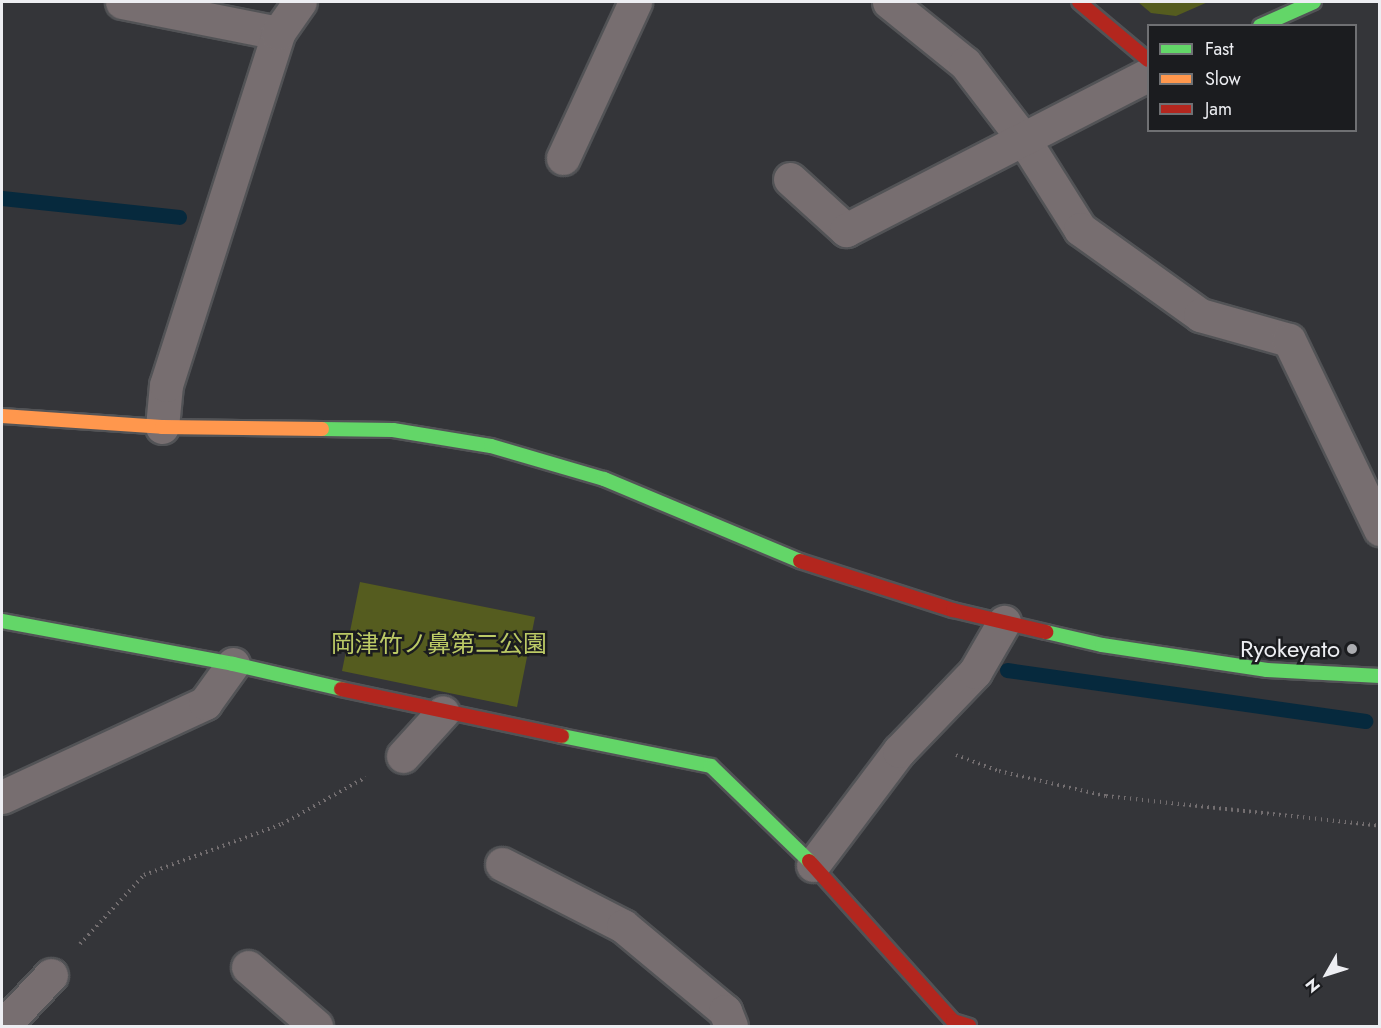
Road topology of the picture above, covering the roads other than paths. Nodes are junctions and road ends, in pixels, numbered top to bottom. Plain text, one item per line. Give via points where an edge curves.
1 (122, 2) edge
2 (300, 2) edge
3 (635, 2) edge
4 (889, 2) edge
5 (1079, 2) edge
6 (1314, 2) edge
7 (1264, 24) edge
8 (278, 33) junction
9 (1147, 58) edge
10 (1147, 76) edge
11 (1024, 140) junction
12 (563, 158) dead end
13 (790, 178) dead end
14 (2, 416) edge
15 (162, 427) junction
16 (1380, 529) edge
17 (2, 621) edge
18 (1004, 622) junction
19 (233, 664) junction
20 (1380, 676) edge
21 (443, 712) junction
22 (403, 756) road end
23 (2, 797) edge
24 (502, 864) dead end
25 (813, 865) junction
26 (248, 967) dead end
27 (51, 975) dead end
28 (957, 1025) edge
29 (3, 1026) edge
30 (316, 1026) edge
31 (730, 1026) edge

1 - 8 street
2 - 8 street
3 - 12 street
4 - 11 street via 965,63
5 - 9 street
6 - 7 street
8 - 15 street via 166,385
10 - 11 street
11 - 13 street via 846,230
11 - 16 street via 1080,229 1200,315 1289,340
14 - 15 street
15 - 18 street via 393,430 491,446 604,479 829,573
17 - 19 street
18 - 20 street via 1102,645 1267,670
18 - 25 street via 975,672 912,738
19 - 21 street
19 - 23 street via 205,703
21 - 22 street
21 - 25 street via 711,766
24 - 31 street via 623,926 725,1011
25 - 28 street
26 - 30 street
27 - 29 street

